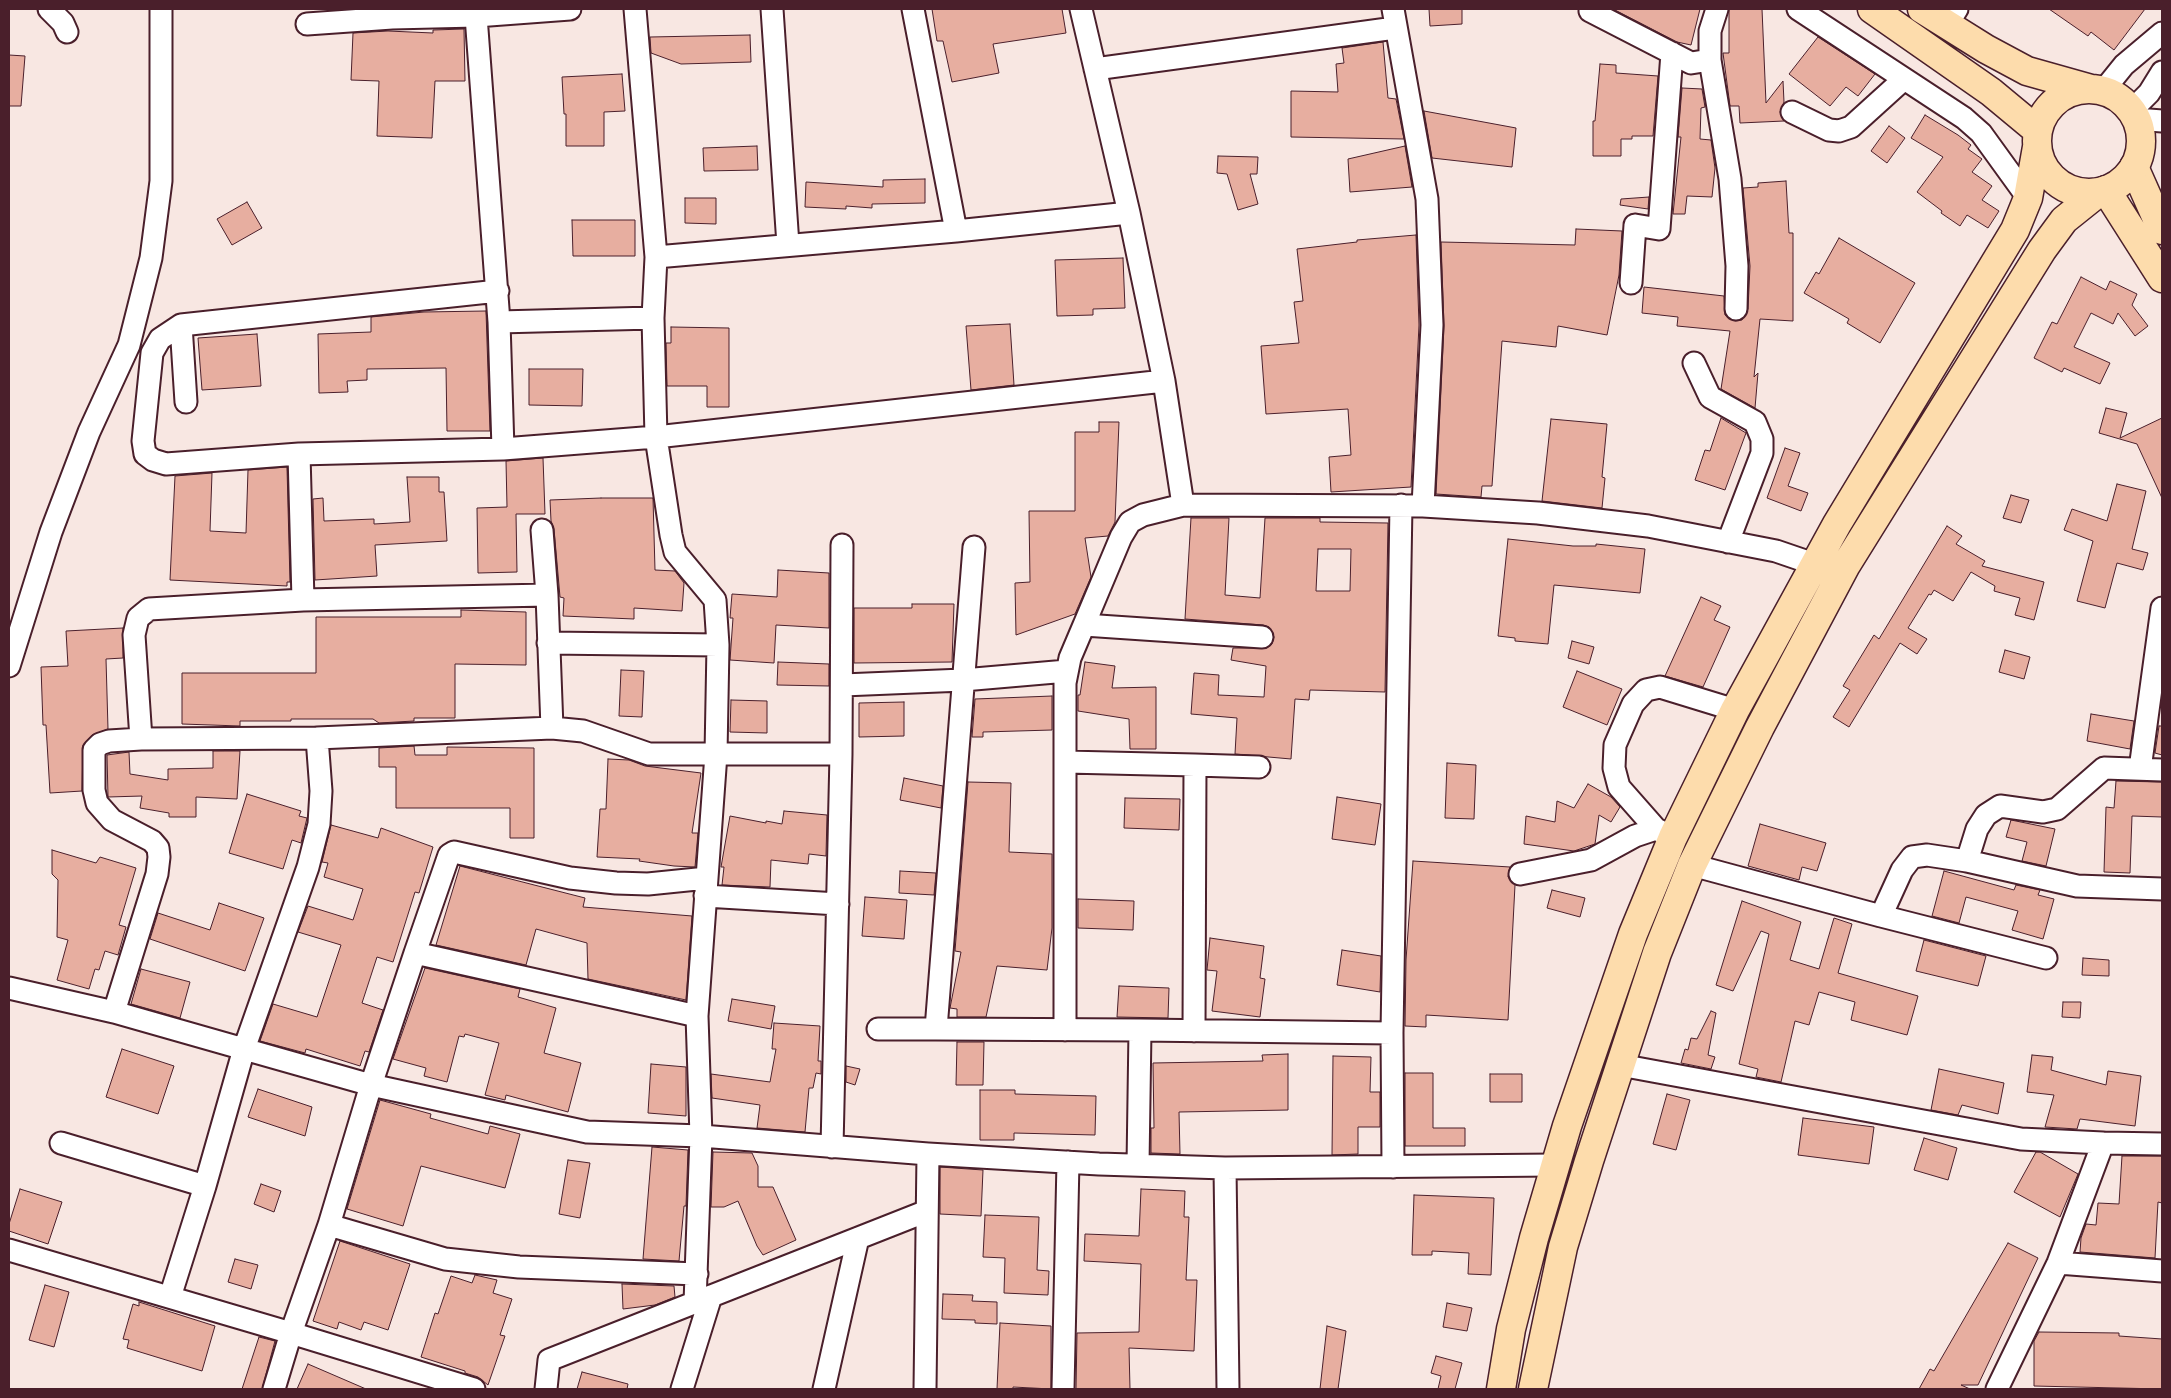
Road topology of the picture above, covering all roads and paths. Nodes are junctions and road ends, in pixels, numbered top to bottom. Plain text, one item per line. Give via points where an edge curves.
1 (49, 9) edge
2 (160, 9) edge
3 (555, 9) edge
4 (570, 9) edge
5 (635, 9) edge
6 (772, 9) edge
7 (913, 9) edge
8 (1081, 9) edge
9 (1717, 9) edge
10 (1798, 9) edge
11 (1872, 9) edge
12 (1922, 9) edge
13 (1590, 11) dead end
14 (392, 14) edge
15 (476, 16) junction
16 (1952, 17) edge
17 (1394, 18) edge
18 (307, 24) dead end
19 (67, 32) dead end
20 (2162, 33) edge
21 (1672, 53) junction
22 (1710, 60) junction
23 (1095, 69) junction
24 (2162, 72) edge
25 (1904, 79) junction
26 (2098, 90) junction
27 (1792, 112) dead end
28 (2143, 117) edge
29 (2037, 139) junction
30 (2134, 167) junction
31 (2102, 191) junction
32 (2028, 198) junction
33 (1129, 213) junction
34 (2162, 230) edge
35 (956, 231) junction
36 (788, 245) junction
37 (656, 257) junction
38 (2162, 278) edge
39 (1631, 283) dead end
40 (498, 291) junction
41 (1736, 309) dead end
42 (653, 318) junction
43 (499, 322) junction
44 (181, 324) junction
45 (1694, 363) dead end
46 (1164, 381) junction
47 (186, 402) dead end
48 (656, 437) junction
49 (503, 449) junction
50 (299, 454) junction
51 (1183, 505) junction
52 (1401, 505) junction
53 (1423, 506) junction
54 (542, 530) dead end
55 (1728, 542) junction
56 (842, 545) dead end
57 (974, 546) dead end
58 (1814, 564) junction
59 (547, 595) junction
60 (303, 600) junction
61 (2162, 608) edge
62 (1084, 625) junction
63 (1262, 637) dead end
64 (548, 643) junction
65 (718, 645) junction
66 (9, 666) edge
67 (1068, 671) junction
68 (963, 680) junction
69 (843, 685) junction
70 (1735, 710) junction
71 (552, 728) junction
72 (317, 738) junction
73 (140, 739) junction
74 (716, 754) junction
75 (841, 754) junction
76 (1066, 762) junction
77 (1195, 765) junction
78 (1259, 767) dead end
79 (2140, 769) junction
80 (2162, 770) edge
81 (1664, 833) junction
82 (1967, 861) junction
83 (1692, 865) junction
84 (1520, 874) dead end
85 (706, 887) junction
86 (2162, 890) edge
87 (838, 904) junction
88 (1880, 916) junction
89 (415, 954) junction
90 (2046, 958) dead end
91 (9, 988) edge
92 (114, 1012) junction
93 (697, 1016) junction
94 (878, 1029) dead end
95 (936, 1029) junction
96 (1065, 1030) junction
97 (1140, 1030) junction
98 (1194, 1031) junction
99 (1392, 1033) junction
100 (244, 1049) junction
101 (1620, 1065) junction
102 (371, 1085) junction
103 (701, 1136) junction
104 (62, 1143) dead end
105 (2103, 1143) junction
106 (2162, 1144) edge
107 (832, 1147) junction
108 (928, 1154) junction
109 (1068, 1162) junction
110 (1138, 1165) junction
111 (1555, 1165) junction
112 (1393, 1167) junction
113 (1225, 1168) junction
114 (205, 1186) junction
115 (927, 1211) junction
116 (329, 1225) junction
117 (858, 1238) junction
118 (9, 1250) edge
119 (2058, 1263) junction
120 (2162, 1271) edge
121 (696, 1274) junction
122 (170, 1297) junction
123 (703, 1300) junction
124 (291, 1333) junction
125 (274, 1389) edge
126 (474, 1389) edge
127 (546, 1389) edge
128 (682, 1389) edge
129 (824, 1389) edge
130 (925, 1389) edge
131 (1063, 1389) edge
132 (1228, 1389) edge
133 (1500, 1389) edge
134 (1532, 1389) edge
135 (1997, 1389) edge

1 - 19 street
2 - 66 street via 161,181 151,258 129,345 89,432 51,532
3 - 4 street
3 - 15 street
5 - 37 street
6 - 36 street
7 - 35 street
8 - 23 street
9 - 22 street via 1710,31
10 - 25 street
11 - 29 main road via 1991,92
12 - 16 main road
13 - 21 street
14 - 15 street
14 - 18 street
15 - 40 street
16 - 26 main road via 2027,71
17 - 23 street
17 - 53 street via 1427,199 1432,325
20 - 26 street
21 - 22 street via 1691,63
21 - 39 street via 1659,229 1635,225
22 - 41 street via 1730,178 1737,266
23 - 33 street
24 - 28 street via 2149,93
25 - 27 street via 1851,126 1839,130 1829,130
25 - 32 street via 1964,118 1981,133
26 - 28 main road via 2119,99
26 - 29 main road via 2079,90 2056,100 2048,108
28 - 30 main road via 2140,152
29 - 31 main road via 2041,160 2058,183 2084,192
29 - 32 main road
30 - 31 main road via 2121,180
30 - 34 main road
31 - 38 main road
31 - 83 main road via 2064,220 2042,250 1846,565
32 - 58 main road via 2015,230
33 - 35 street
33 - 46 street
35 - 36 street
36 - 37 street
37 - 42 street
40 - 43 street
40 - 44 street
42 - 43 street
42 - 48 street
43 - 49 street
44 - 47 street
44 - 50 street via 160,339 152,353 143,441 145,454 166,464
45 - 55 street via 1710,396 1755,422 1762,439 1762,453
46 - 48 street
46 - 51 street
48 - 49 street
48 - 65 street via 675,552 715,600
49 - 50 street
50 - 60 street
51 - 52 street
51 - 62 street via 1143,515 1130,522
52 - 53 street
52 - 99 street
53 - 55 street via 1538,513 1648,526
54 - 59 street
55 - 58 street via 1776,551
56 - 69 street
57 - 68 street
58 - 70 main road
59 - 60 street
59 - 64 street
60 - 73 street via 149,609 138,618 134,635
61 - 79 street
62 - 63 street
62 - 67 street
64 - 65 street
64 - 71 street
65 - 74 street
67 - 68 street
67 - 76 street via 1065,683
68 - 69 street
68 - 95 street
69 - 75 street
70 - 81 main road
70 - 81 street via 1660,687 1646,690 1633,704 1614,745 1614,768 1619,787
71 - 72 street
71 - 74 street via 583,730 649,754
72 - 73 street
72 - 100 street via 321,791 319,824 308,867
73 - 92 street via 100,744 94,750 93,759 97,803 112,820 152,841 158,848 159,857 157,874
74 - 75 street
74 - 85 street
75 - 87 street
76 - 77 street
76 - 96 street
77 - 78 street
77 - 98 street
79 - 80 street
79 - 82 street via 2104,768 2057,809 2043,812 2000,806 1986,815 1977,829
81 - 84 street via 1635,836 1591,860
81 - 111 main road
82 - 86 street via 2076,886
82 - 88 street via 1927,855 1912,857 1902,870
83 - 88 street
83 - 101 main road via 1657,953
85 - 87 street
85 - 89 street via 570,878 454,852 449,855
85 - 93 street
87 - 107 street
88 - 90 street
89 - 93 street
89 - 102 street
91 - 92 street
92 - 100 street
93 - 103 street
94 - 95 street
95 - 96 street
96 - 97 street
97 - 98 street
97 - 110 street
98 - 99 street
99 - 112 street
100 - 102 street
100 - 114 street
101 - 105 street via 2021,1139
101 - 134 main road via 1563,1247
102 - 103 street via 587,1132
102 - 116 street
103 - 107 street
103 - 121 street
104 - 114 street
105 - 106 street
105 - 119 street
107 - 108 street
108 - 109 street
108 - 115 street
109 - 110 street
109 - 131 street
110 - 113 street
111 - 112 street
111 - 133 main road via 1511,1329
112 - 113 street
113 - 132 street
114 - 122 street
115 - 117 street
115 - 130 street
116 - 121 street via 446,1259 519,1267
116 - 124 street
117 - 123 street
117 - 129 street
118 - 122 street
119 - 120 street
119 - 135 street
121 - 123 street
122 - 124 street
123 - 127 street via 549,1360
123 - 128 street
124 - 125 street
124 - 126 street

